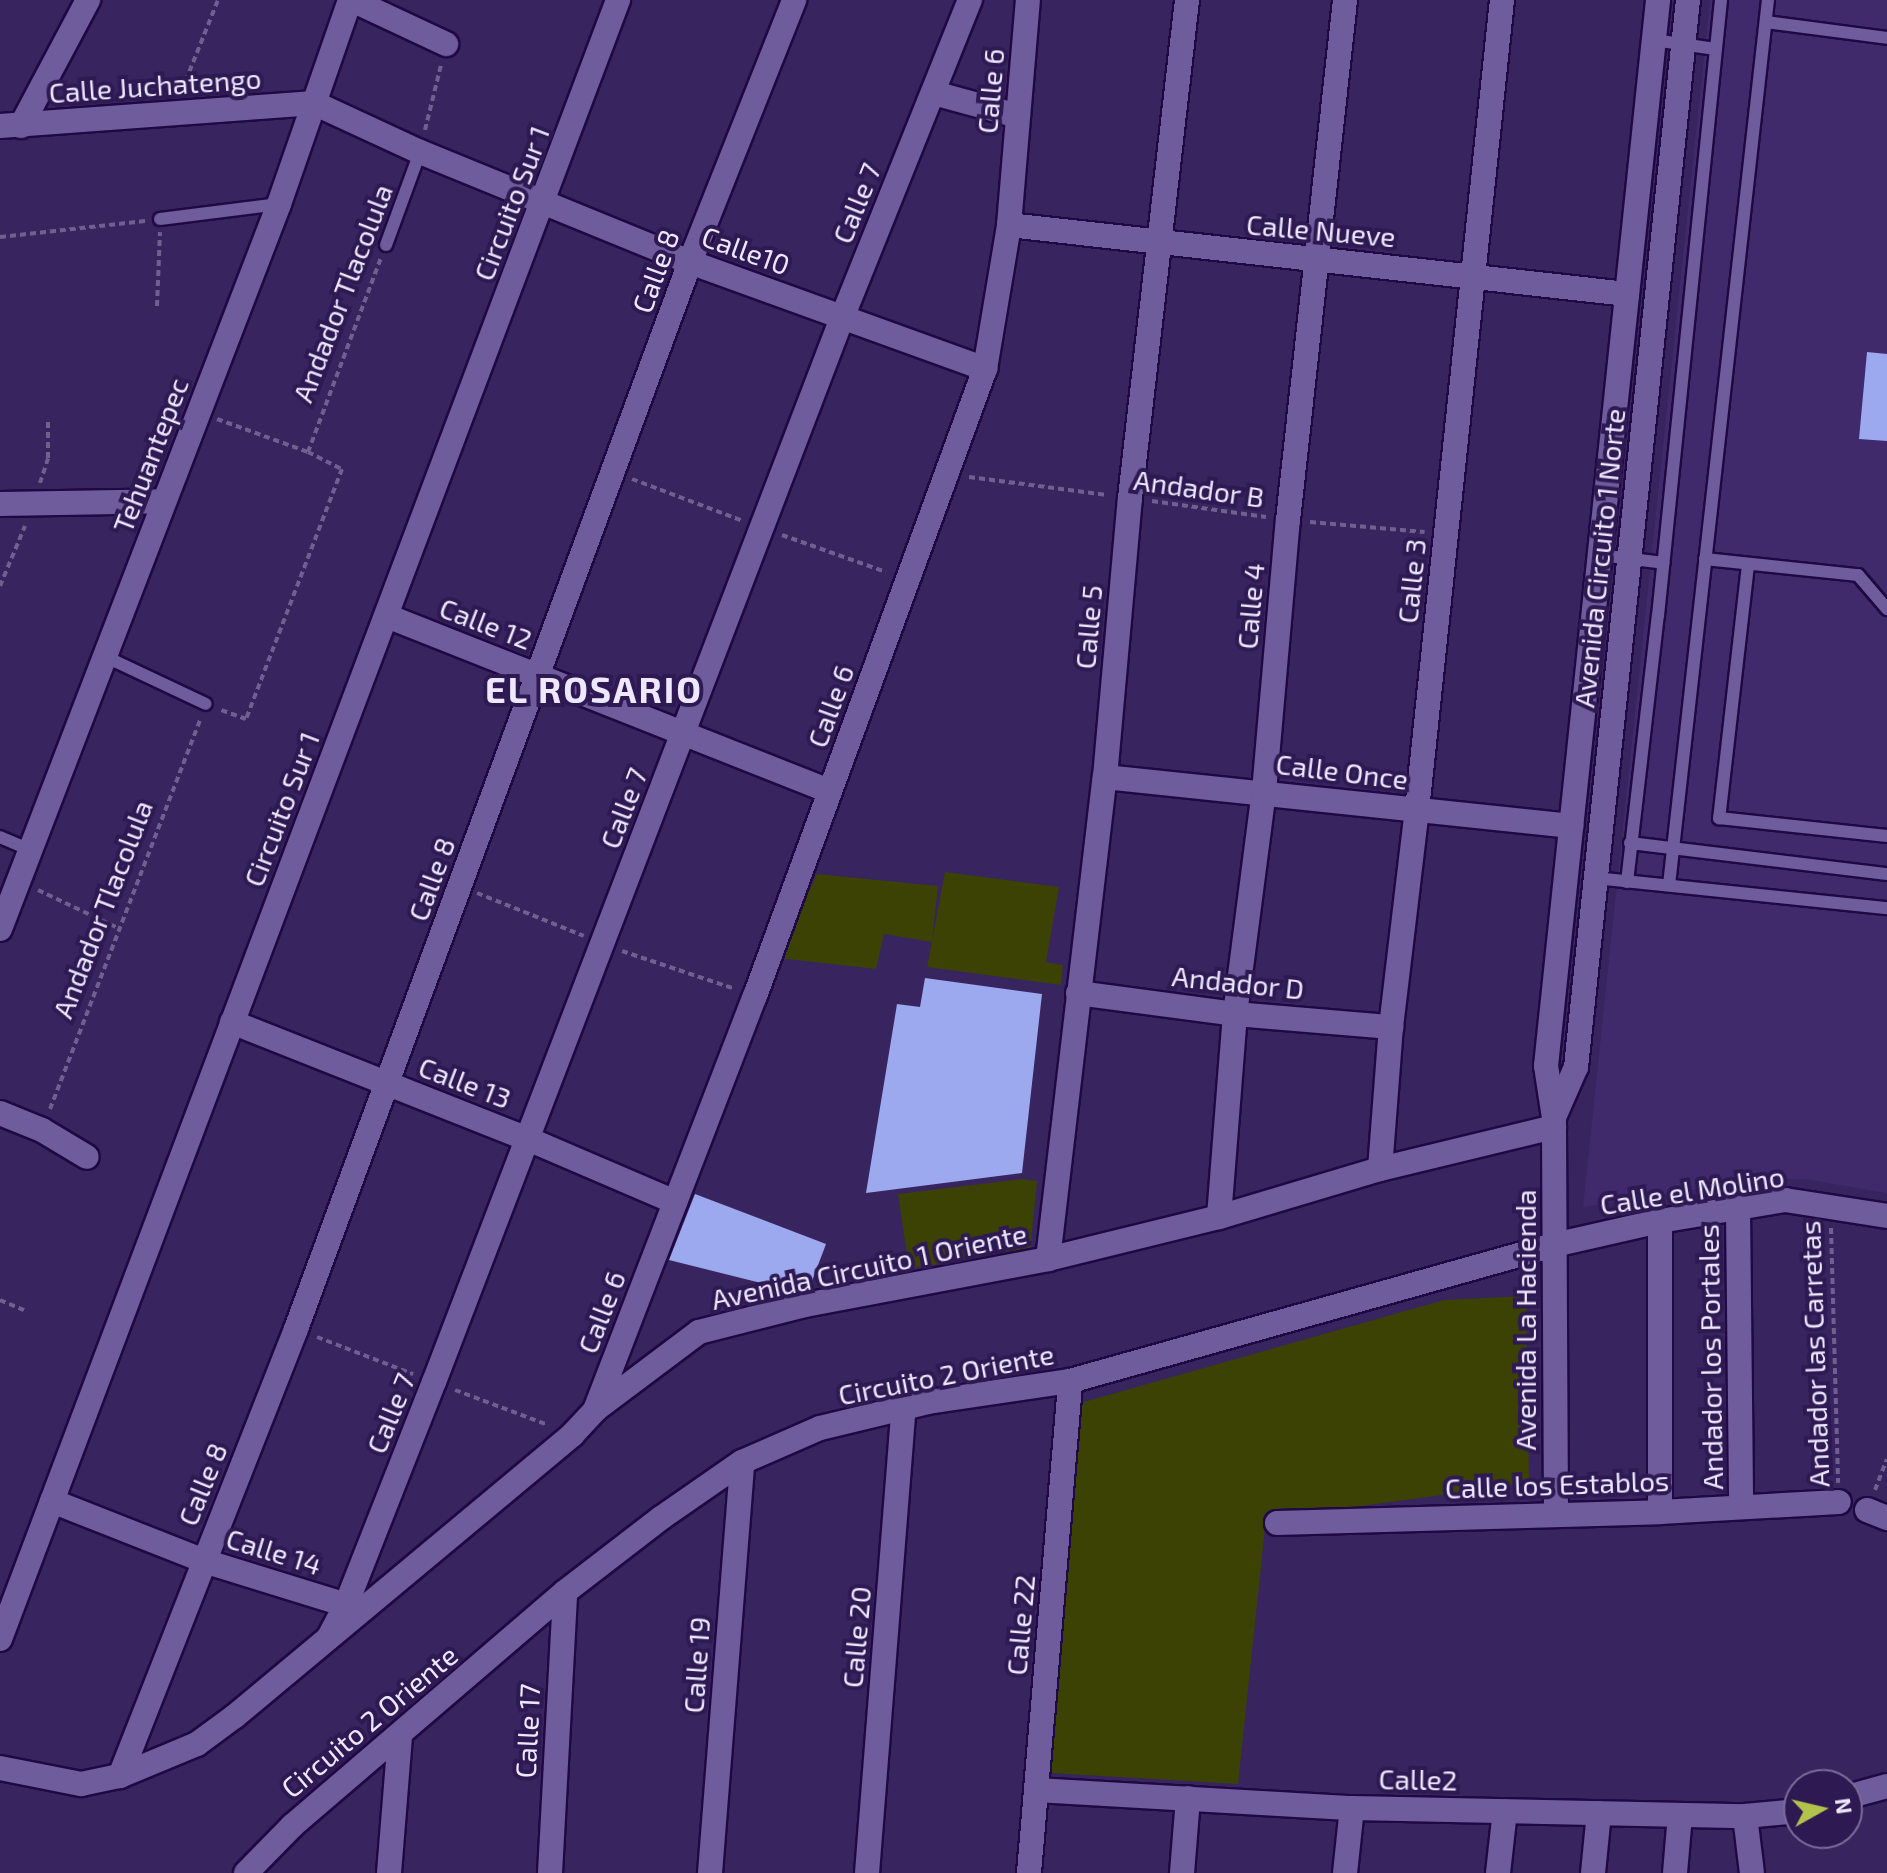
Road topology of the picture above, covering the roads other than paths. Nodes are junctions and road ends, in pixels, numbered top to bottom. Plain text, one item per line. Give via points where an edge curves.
1 (88, 0) edge
2 (351, 0) edge
3 (618, 0) edge
4 (794, 0) edge
5 (970, 0) edge
6 (1028, 0) edge
7 (1187, 0) edge
8 (1345, 0) edge
9 (1502, 0) edge
10 (1658, 0) edge
11 (1688, 0) edge
12 (1721, 0) edge
13 (1768, 0) edge
14 (1766, 22) junction
15 (1887, 38) edge
16 (1654, 40) junction
17 (446, 44) road end
18 (1684, 45) junction
19 (1715, 49) junction
20 (934, 93) junction
21 (314, 103) junction
22 (1018, 116) junction
23 (10, 126) edge
24 (420, 152) junction
25 (543, 203) junction
26 (279, 204) junction
27 (160, 219) road end
28 (1009, 225) junction
29 (1159, 244) junction
30 (386, 245) road end
31 (1315, 259) junction
32 (690, 262) junction
33 (1471, 274) junction
34 (1627, 294) junction
35 (842, 318) junction
36 (985, 369) junction
37 (164, 501) junction
38 (0, 504) edge
39 (1600, 555) junction
40 (1629, 559) junction
41 (1705, 559) junction
42 (1664, 563) junction
43 (1748, 565) junction
44 (1887, 609) edge
45 (387, 616) junction
46 (106, 657) junction
47 (536, 675) junction
48 (206, 704) road end
49 (683, 733) junction
50 (1105, 777) junction
51 (830, 791) junction
52 (1264, 792) junction
53 (1417, 810) junction
54 (1571, 826) junction
55 (1887, 836) edge
56 (0, 837) edge
57 (1630, 843) junction
58 (1673, 848) junction
59 (30, 850) junction
60 (1887, 874) edge
61 (1595, 878) junction
62 (1627, 882) junction
63 (1669, 885) junction
64 (1887, 908) edge
65 (0, 929) edge
66 (1078, 993) junction
67 (1235, 1014) junction
68 (232, 1022) junction
69 (1391, 1027) junction
70 (388, 1083) junction
71 (0, 1113) edge
72 (1554, 1122) junction
73 (528, 1139) junction
74 (87, 1157) dead end
75 (1380, 1169) junction
76 (675, 1202) junction
77 (1738, 1208) junction
78 (1887, 1216) edge
79 (1219, 1217) junction
80 (1660, 1221) junction
81 (1554, 1245) junction
82 (1048, 1259) junction
83 (1070, 1381) junction
84 (904, 1406) junction
85 (595, 1410) junction
86 (742, 1462) junction
87 (52, 1501) junction
88 (1839, 1502) road end
89 (1741, 1506) junction
90 (1660, 1512) junction
91 (1556, 1513) junction
92 (1277, 1523) dead end
93 (204, 1561) junction
94 (565, 1592) junction
95 (346, 1605) junction
96 (329, 1637) junction
97 (0, 1639) edge
98 (400, 1736) junction
99 (0, 1768) edge
100 (120, 1776) junction
101 (1887, 1786) edge
102 (1036, 1790) junction
103 (1863, 1793) edge
104 (1188, 1798) junction
105 (1352, 1808) junction
106 (1505, 1811) junction
107 (1783, 1812) edge
108 (1599, 1813) junction
109 (1680, 1815) junction
110 (1745, 1816) junction
111 (250, 1872) edge
112 (389, 1873) edge
113 (550, 1873) edge
114 (710, 1873) edge
115 (867, 1873) edge
116 (1029, 1873) edge
117 (1182, 1873) edge
118 (1345, 1873) edge
119 (1498, 1873) edge
120 (1593, 1873) edge
121 (1675, 1873) edge
122 (1752, 1873) edge

1 - 23 street
2 - 17 street
2 - 21 street, Tehuantepec
3 - 25 street, Circuito Sur 1
4 - 32 street, Calle 8
5 - 20 street, Calle 7
6 - 22 street, Calle 6
7 - 29 street, Calle 5
8 - 31 street, Calle 4
9 - 33 street, Calle 3
10 - 16 street, Avenida Circuito 1 Norte
11 - 18 street, Avenida Circuito 1 Norte
12 - 19 lane
13 - 14 lane
14 - 15 lane
14 - 41 lane
16 - 18 lane
16 - 34 street, Avenida Circuito 1 Norte
18 - 19 lane
18 - 40 street, Avenida Circuito 1 Norte
19 - 42 lane
20 - 22 street
20 - 35 street, Calle 7
21 - 23 street, Calle Juchatengo
21 - 24 street, Calle10
21 - 26 street, Tehuantepec
22 - 28 street, Calle 6
24 - 25 street, Calle10
24 - 30 lane, Andador Tlacolula
25 - 32 street, Calle10
25 - 45 street, Circuito Sur 1
26 - 27 lane
26 - 37 street, Tehuantepec
28 - 29 street, Calle Nueve
28 - 36 street, Calle 6
29 - 31 street, Calle Nueve
29 - 50 street, Calle 5
31 - 33 street, Calle Nueve
31 - 52 street, Calle 4
32 - 35 street, Calle10
32 - 47 street, Calle 8
33 - 34 street, Calle Nueve
33 - 53 street, Calle 3
34 - 39 street, Avenida Circuito 1 Norte
35 - 36 street, Calle10
35 - 49 street, Calle 7
36 - 51 street, Calle 6
37 - 38 street
37 - 46 street, Tehuantepec
39 - 40 lane
39 - 54 street, Avenida Circuito 1 Norte
40 - 42 lane
40 - 61 street, Avenida Circuito 1 Norte
41 - 43 lane
41 - 58 lane
42 - 57 lane
43 - 44 lane via 1858,575
43 - 55 lane via 1719,818
45 - 47 street, Calle 12
45 - 68 street, Circuito Sur 1
46 - 48 lane
46 - 59 street, Tehuantepec
47 - 49 street, Calle 12
47 - 70 street, Calle 8
49 - 51 street, Calle 12
49 - 73 street, Calle 7
50 - 52 street, Calle Once
50 - 66 street, Calle 5
51 - 76 street, Calle 6
52 - 53 street, Calle Once
52 - 67 street, Calle 4
53 - 54 street, Calle Once
53 - 69 street, Calle 3
54 - 72 street, Avenida Circuito 1 Norte via 1546,1066
56 - 59 lane
57 - 58 lane
57 - 62 lane
58 - 60 lane
58 - 63 lane
59 - 65 street, Tehuantepec
61 - 62 lane
61 - 72 street, Avenida Circuito 1 Norte via 1576,1067
62 - 63 lane
63 - 64 lane
66 - 67 street, Andador D
66 - 82 street, Calle 5
67 - 69 street, Andador D
67 - 79 street, Calle 4
68 - 70 street, Calle 13
68 - 87 street, Circuito Sur 1
69 - 75 street, Calle 3
70 - 73 street, Calle 13
70 - 93 street, Calle 8
71 - 74 street
72 - 75 street, Avenida Circuito 1 Oriente
72 - 81 street, Avenida La Hacienda
73 - 76 street, Calle 13
73 - 95 street, Calle 7
75 - 79 street, Avenida Circuito 1 Oriente
76 - 85 street, Calle 6
77 - 78 street, Calle el Molino via 1785,1200
77 - 80 street, Calle el Molino
77 - 89 street, Andador los Portales
79 - 82 street, Avenida Circuito 1 Oriente
80 - 81 street, Calle el Molino
80 - 90 street
81 - 83 street, Circuito 2 Oriente
81 - 91 street, Avenida La Hacienda
82 - 85 street, Avenida Circuito 1 Oriente via 805,1305 699,1332
83 - 84 street, Circuito 2 Oriente
83 - 102 street, Calle 22
84 - 86 street, Circuito 2 Oriente via 820,1428
84 - 115 street, Calle 20
85 - 96 street, Avenida Circuito 1 Oriente via 572,1435
86 - 94 street, Circuito 2 Oriente
86 - 114 street, Calle 19
87 - 93 street, Calle 14
87 - 97 street, Circuito Sur 1
88 - 89 street, Calle los Establos
89 - 90 street, Calle los Establos
90 - 91 street, Calle los Establos
91 - 92 street, Calle los Establos
93 - 95 street, Calle 14
93 - 100 street, Calle 8
94 - 98 street, Circuito 2 Oriente
94 - 113 street, Calle 17
95 - 96 street, Calle 7
96 - 100 street, Avenida Circuito 1 Oriente via 197,1744
98 - 111 street, Circuito 2 Oriente via 292,1826
98 - 112 street
99 - 100 street, Avenida Circuito 1 Oriente via 81,1784
101 - 103 street
102 - 104 street, Calle2
102 - 116 street, Calle 22
104 - 105 street, Calle2
104 - 117 street
105 - 106 street, Calle2
105 - 118 street
106 - 108 street, Calle2
106 - 119 street
107 - 110 street, Calle2
108 - 109 street, Calle2
108 - 120 street
109 - 110 street, Calle2
109 - 121 street
110 - 122 street

